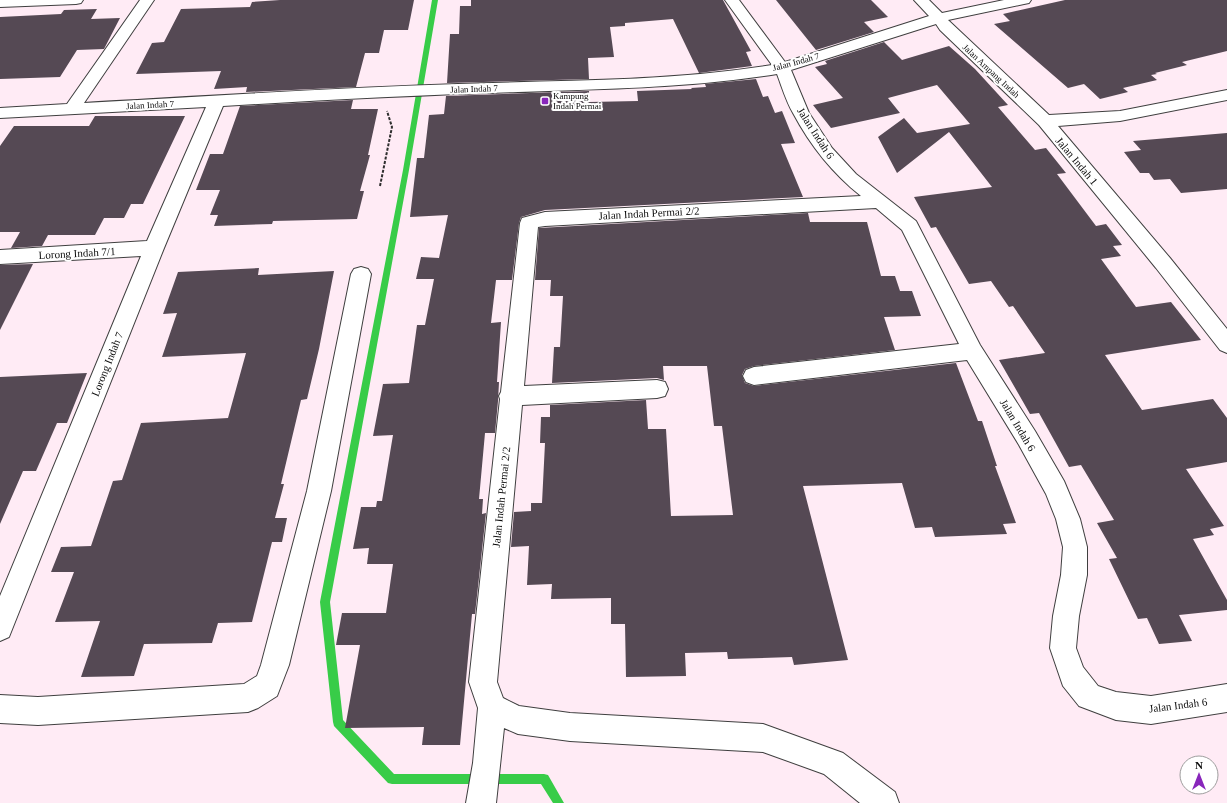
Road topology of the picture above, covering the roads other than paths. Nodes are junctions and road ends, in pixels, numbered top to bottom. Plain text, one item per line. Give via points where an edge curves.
1 (67, 0) edge
2 (76, 0) edge
3 (147, 0) edge
4 (732, 0) edge
5 (921, 0) edge
6 (1024, 0) edge
7 (0, 3) edge
8 (939, 18) junction
9 (782, 68) junction
10 (1227, 95) edge
11 (216, 102) junction
12 (72, 109) junction
13 (0, 113) edge
14 (1044, 122) junction
15 (880, 200) junction
16 (154, 248) junction
17 (0, 257) edge
18 (361, 274) dead end
19 (1227, 344) edge
20 (973, 351) junction
21 (754, 376) dead end
22 (657, 389) dead end
23 (510, 396) junction
24 (0, 628) edge
25 (1227, 698) edge
26 (492, 708) junction
27 (0, 709) edge
28 (481, 803) edge
29 (884, 803) edge

1 - 2 street
1 - 7 street
3 - 12 street
4 - 9 street, Jalan Indah 6
5 - 8 street
6 - 8 street, Jalan Indah 7
8 - 9 street, Jalan Indah 7
8 - 14 street, Jalan Ampang Indah via 945,27
9 - 11 street, Jalan Indah 7 via 681,81 375,92
9 - 15 street, Jalan Indah 6 via 801,113 826,152 850,178
10 - 14 street, Jalan Indah 1 via 1120,116
11 - 12 street, Jalan Indah 7
11 - 16 street, Lorong Indah 7
12 - 13 street, Jalan Indah 7
14 - 19 street, Jalan Indah 1 via 1163,263
15 - 20 street, Jalan Indah 6 via 908,226
15 - 23 street, Jalan Indah Permai 2/2 via 545,219 529,223
16 - 17 street, Lorong Indah 7/1
16 - 24 street, Lorong Indah 7
18 - 27 street via 319,491 275,665 266,686 248,698 38,711
20 - 21 street
20 - 25 street, Jalan Indah 6 via 1056,489 1068,519 1075,547 1074,575 1063,648 1073,676 1089,696 1116,706 1151,710
22 - 23 street
23 - 26 street, Jalan Indah Permai 2/2 via 483,682
26 - 28 street via 488,763
26 - 29 street via 518,720 570,727 763,738 833,763

